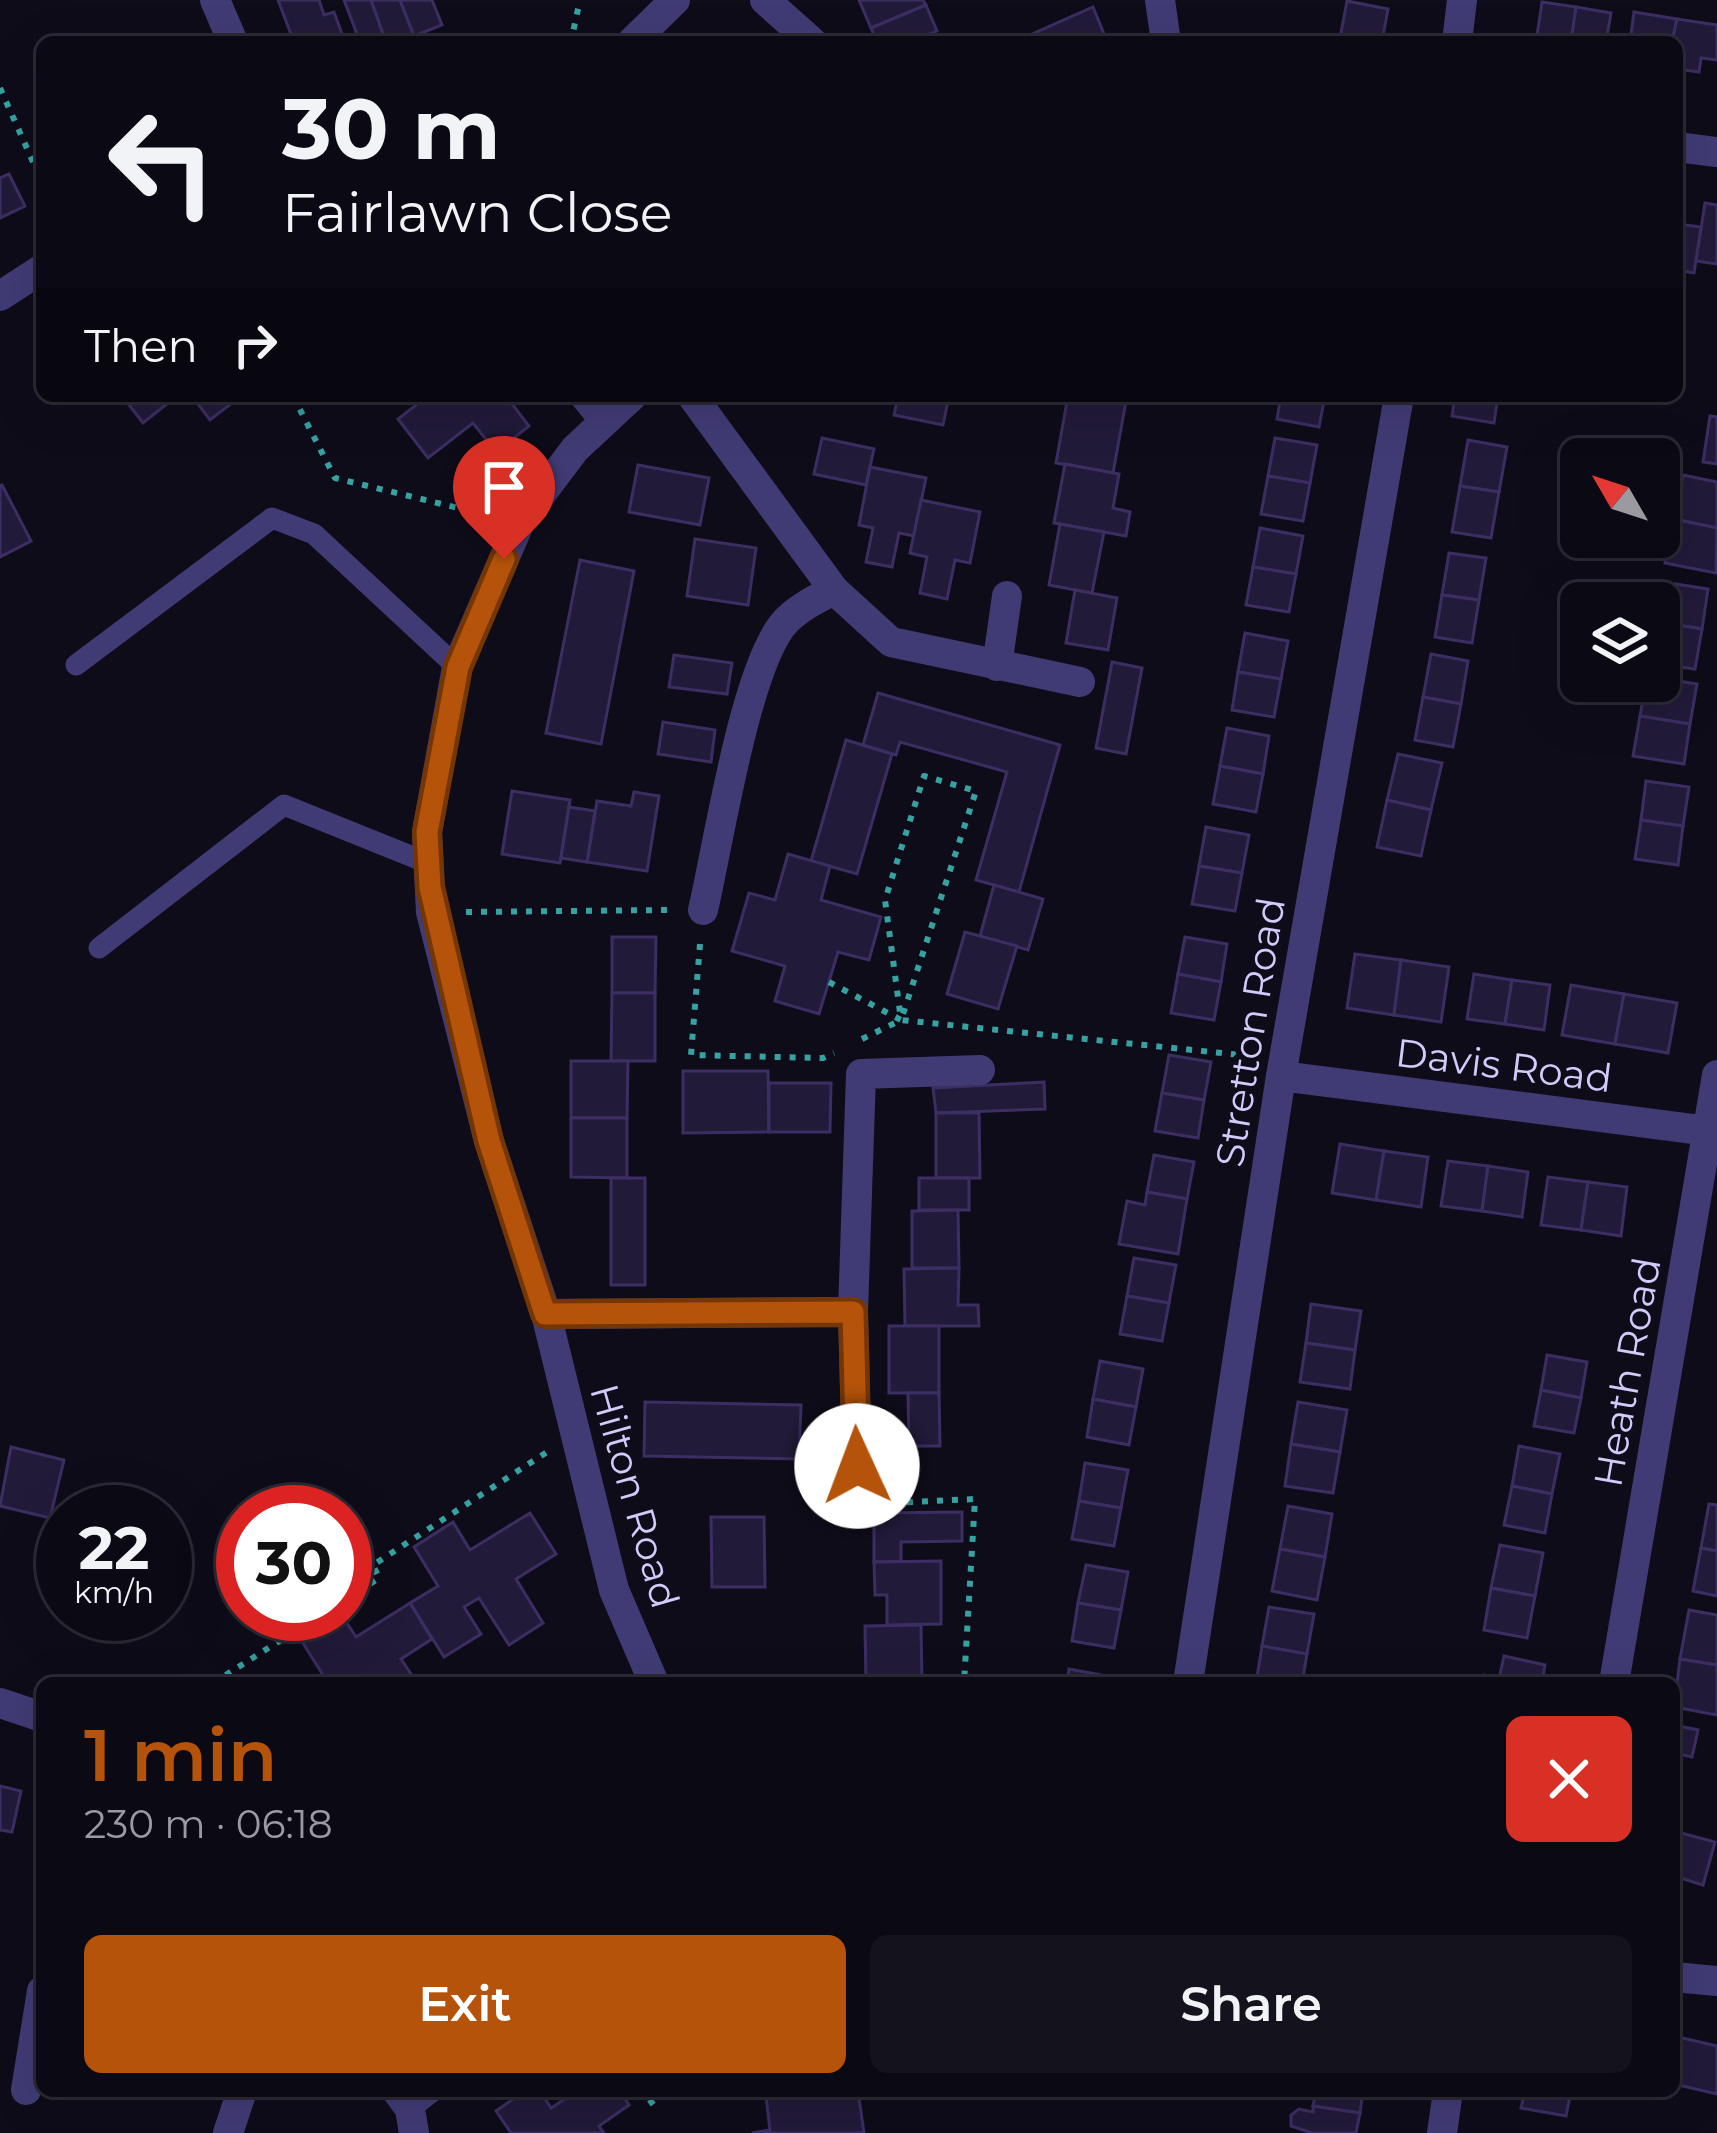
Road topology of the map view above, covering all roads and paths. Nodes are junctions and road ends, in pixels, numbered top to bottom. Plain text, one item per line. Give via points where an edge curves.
1 (214, 0) edge
2 (580, 0) edge
3 (675, 0) edge
4 (765, 0) edge
5 (1160, 0) edge
6 (1462, 0) edge
7 (230, 36) edge
8 (576, 36) edge
9 (638, 36) edge
10 (805, 36) edge
11 (1165, 36) edge
12 (1458, 36) edge
13 (0, 88) edge
14 (1683, 148) edge
15 (1717, 152) edge
16 (36, 169) edge
17 (36, 273) edge
18 (0, 296) edge
19 (296, 402) edge
20 (584, 402) edge
21 (626, 402) edge
22 (696, 402) edge
23 (1398, 402) edge
24 (602, 424) junction
25 (520, 522) junction
26 (834, 590) junction
27 (1007, 596) dead end
28 (76, 665) dead end
29 (997, 666) junction
30 (458, 667) junction
31 (1080, 682) dead end
32 (428, 863) junction
33 (703, 910) junction
34 (431, 912) junction
35 (99, 948) dead end
36 (829, 982) dead end
37 (901, 1020) junction
38 (1283, 1068) junction
39 (980, 1070) dead end
40 (1717, 1075) edge
41 (1712, 1131) edge
42 (853, 1312) junction
43 (545, 1314) junction
44 (575, 1433) junction
45 (859, 1504) joint
46 (372, 1583) edge
47 (280, 1641) edge
48 (223, 1677) edge
49 (651, 1677) edge
50 (964, 1677) edge
51 (1189, 1677) edge
52 (1615, 1677) edge
53 (0, 1703) edge
54 (36, 1715) edge
55 (1680, 1978) edge
56 (1717, 1981) edge
57 (36, 2028) edge
58 (26, 2090) dead end
59 (240, 2097) edge
60 (658, 2097) edge
61 (1447, 2097) edge
62 (649, 2104) dead end
63 (228, 2133) edge
64 (1442, 2133) edge

1 - 7 street
2 - 8 path
3 - 9 street
4 - 10 street
5 - 11 street
6 - 12 street
13 - 16 path
14 - 15 street
17 - 18 street
19 - 25 path via 335,478
20 - 24 lane
21 - 24 street, Hilton Road
22 - 26 street
23 - 38 street, Stretton Road
24 - 25 street, Hilton Road
25 - 30 street, Hilton Road
26 - 29 street via 891,642
26 - 33 street via 784,622 761,663
27 - 29 street
28 - 30 lane via 272,518 314,534
29 - 31 street
30 - 32 street, Hilton Road
32 - 34 street, Hilton Road
32 - 35 lane via 284,805
33 - 34 path
33 - 37 path via 691,1055 823,1058
34 - 43 street, Hilton Road via 489,1141
36 - 37 path
37 - 37 path via 976,791 923,776 885,900
37 - 38 path
38 - 41 street, Davis Road
38 - 51 street, Stretton Road
39 - 42 street via 861,1074
40 - 41 street, Heath Road
41 - 52 street, Heath Road
42 - 43 street
42 - 45 street
43 - 44 street, Hilton Road
44 - 46 path via 373,1565 379,1578
44 - 49 street, Hilton Road via 614,1590
45 - 50 path via 975,1499
47 - 48 path
53 - 54 street
55 - 56 street
57 - 58 street
59 - 63 street
60 - 62 path
61 - 64 street

